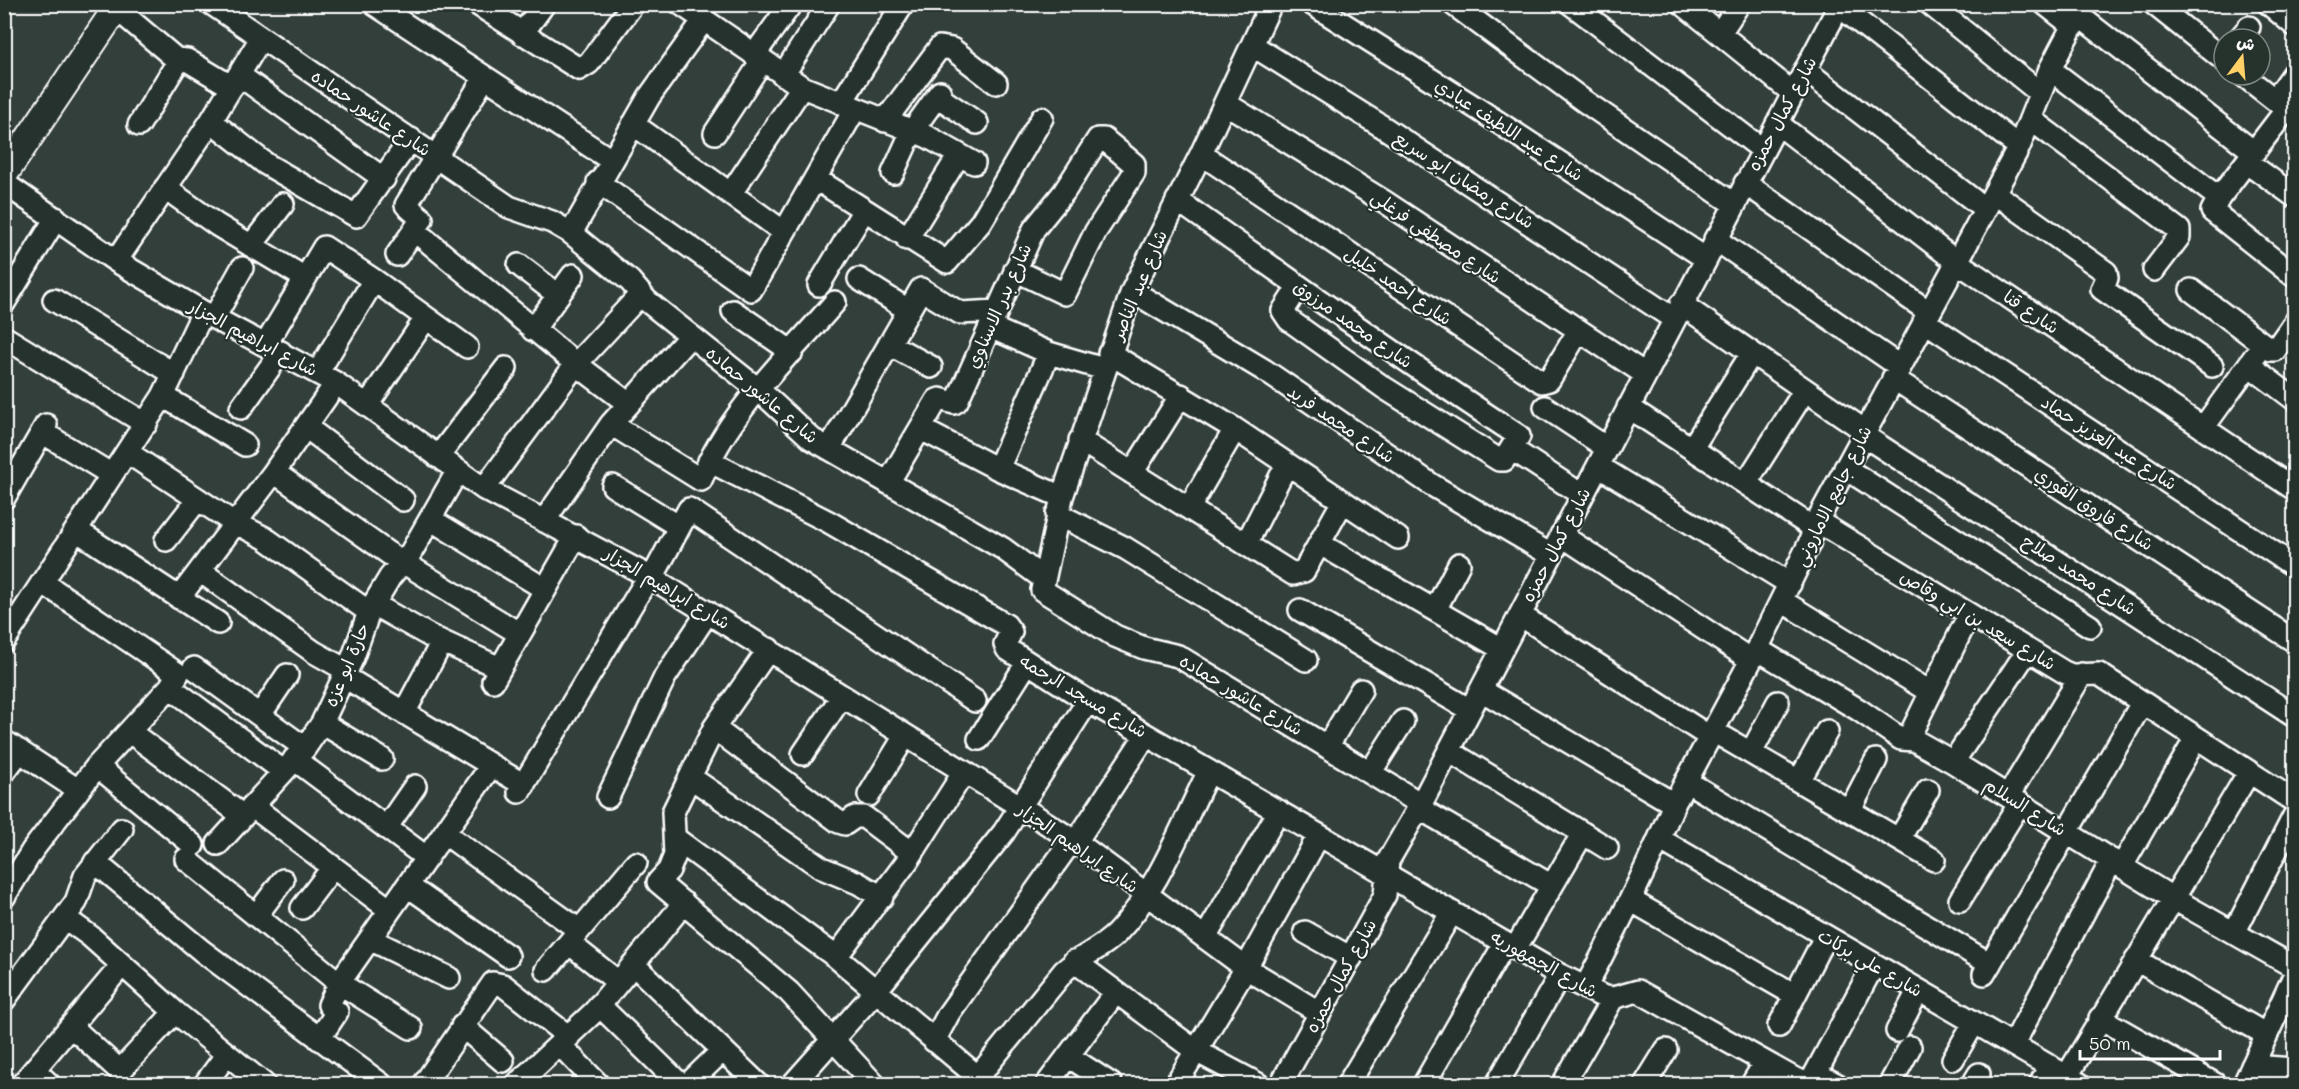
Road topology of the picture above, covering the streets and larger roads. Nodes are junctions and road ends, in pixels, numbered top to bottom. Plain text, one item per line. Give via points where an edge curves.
1 (212, 4) edge
2 (374, 4) edge
3 (477, 4) edge
4 (544, 4) edge
5 (633, 4) edge
6 (681, 4) edge
7 (791, 4) edge
8 (829, 4) edge
9 (903, 4) edge
10 (1271, 4) edge
11 (1312, 4) edge
12 (1453, 4) edge
13 (1571, 4) edge
14 (1683, 4) edge
15 (1739, 4) edge
16 (1930, 4) edge
17 (2044, 4) edge
18 (2154, 4) edge
19 (2269, 4) edge
20 (1840, 5) edge
21 (118, 7) edge
22 (2078, 15) edge
23 (703, 21) junction
24 (2295, 25) edge
25 (1720, 33) junction
26 (522, 34) junction
27 (261, 38) junction
28 (1252, 45) junction
29 (2212, 50) edge
30 (758, 58) junction
31 (179, 60) junction
32 (2050, 69) junction
33 (1805, 70) junction
34 (2295, 73) edge
35 (783, 75) junction
36 (485, 77) junction
37 (235, 81) junction
38 (996, 83) dead end
39 (802, 87) junction
40 (2258, 87) edge
41 (2039, 92) junction
42 (1792, 93) junction
43 (1225, 103) junction
44 (848, 106) junction
45 (2285, 108) edge
46 (1042, 118) dead end
47 (2030, 118) junction
48 (885, 121) junction
49 (211, 122) junction
50 (977, 123) dead end
51 (1777, 123) junction
52 (633, 124) junction
53 (139, 125) dead end
54 (912, 131) junction
55 (715, 133) dead end
56 (411, 139) junction
57 (2019, 147) junction
58 (1762, 150) junction
59 (1201, 154) junction
60 (436, 156) junction
61 (2250, 157) junction
62 (611, 160) junction
63 (893, 173) dead end
64 (4, 175) edge
65 (384, 178) junction
66 (816, 179) junction
67 (598, 182) junction
68 (4, 183) edge
69 (1745, 183) junction
70 (165, 189) junction
71 (731, 194) junction
72 (2295, 196) edge
73 (2219, 198) junction
74 (1177, 200) junction
75 (1989, 201) junction
76 (283, 204) dead end
77 (1734, 204) junction
78 (864, 210) junction
79 (56, 218) junction
80 (415, 231) junction
81 (784, 232) junction
82 (571, 233) junction
83 (907, 239) junction
84 (1715, 239) junction
85 (251, 246) junction
86 (398, 255) dead end
87 (1705, 258) junction
88 (116, 261) junction
89 (1957, 262) junction
90 (519, 265) dead end
91 (242, 268) dead end
92 (1015, 270) junction
93 (2154, 270) dead end
94 (573, 275) dead end
95 (2295, 276) edge
96 (305, 278) junction
97 (859, 279) dead end
98 (374, 280) junction
99 (819, 285) dead end
100 (1299, 286) junction
101 (2191, 290) dead end
102 (1132, 291) junction
103 (640, 295) junction
104 (558, 296) junction
105 (54, 300) dead end
106 (835, 302) dead end
107 (4, 303) edge
108 (908, 310) junction
109 (733, 311) dead end
110 (1677, 311) junction
111 (209, 315) junction
112 (1927, 316) junction
113 (426, 318) junction
114 (994, 319) junction
115 (533, 330) junction
116 (1578, 332) junction
117 (2292, 333) edge
118 (690, 336) junction
119 (4, 337) edge
120 (889, 344) junction
121 (2263, 345) junction
122 (467, 347) dead end
123 (273, 348) junction
124 (792, 352) junction
125 (1049, 353) junction
126 (1752, 353) junction
127 (1107, 361) junction
128 (576, 364) junction
129 (2249, 365) junction
130 (2212, 366) dead end
131 (931, 367) dead end
132 (506, 368) dead end
133 (1896, 372) junction
134 (174, 374) junction
135 (1645, 374) junction
136 (327, 378) junction
137 (759, 390) junction
138 (1805, 390) junction
139 (1181, 395) junction
140 (163, 396) junction
141 (2295, 399) edge
142 (368, 404) junction
143 (629, 404) junction
144 (1628, 406) junction
145 (1545, 407) dead end
146 (241, 408) dead end
147 (146, 424) junction
148 (610, 424) junction
149 (306, 427) junction
150 (2203, 428) junction
151 (921, 429) junction
152 (1235, 429) junction
153 (1864, 433) junction
154 (1080, 440) junction
155 (245, 445) dead end
156 (1512, 448) junction
157 (1692, 448) junction
158 (829, 449) junction
159 (128, 452) junction
160 (438, 457) junction
161 (1602, 457) junction
162 (1287, 464) junction
163 (1845, 468) junction
164 (998, 469) junction
165 (705, 470) junction
166 (274, 472) junction
167 (457, 472) junction
168 (1132, 473) junction
169 (112, 475) junction
170 (888, 483) junction
171 (1746, 483) junction
172 (8, 485) edge
173 (612, 486) dead end
174 (484, 489) junction
175 (2295, 489) edge
176 (1582, 495) junction
177 (198, 499) junction
178 (403, 500) dead end
179 (1343, 501) junction
180 (1060, 506) junction
181 (1189, 508) junction
182 (430, 519) junction
183 (544, 521) junction
184 (236, 523) junction
185 (1816, 525) junction
186 (678, 526) junction
187 (76, 530) junction
188 (1562, 535) junction
189 (576, 536) junction
190 (1398, 538) dead end
191 (166, 540) dead end
192 (1246, 544) junction
193 (1320, 544) junction
194 (1551, 555) junction
195 (402, 561) junction
196 (1459, 564) dead end
197 (2295, 566) edge
198 (200, 571) junction
199 (650, 577) junction
200 (1044, 579) junction
201 (42, 582) junction
202 (545, 589) junction
203 (1786, 592) junction
204 (179, 598) junction
205 (371, 608) junction
206 (1300, 610) dead end
207 (1435, 610) junction
208 (708, 612) junction
209 (1520, 615) junction
210 (1970, 615) junction
211 (218, 623) dead end
212 (2090, 626) dead end
213 (520, 634) junction
214 (4, 640) edge
215 (2295, 641) edge
216 (442, 642) junction
217 (770, 649) junction
218 (1502, 649) junction
219 (2028, 650) junction
220 (1754, 655) junction
221 (1306, 660) dead end
222 (1028, 663) junction
223 (194, 668) dead end
224 (344, 673) junction
225 (2082, 674) junction
226 (287, 675) dead end
227 (170, 687) junction
228 (1361, 690) dead end
229 (1481, 690) junction
230 (1930, 692) junction
231 (842, 696) junction
232 (975, 701) dead end
233 (1088, 701) junction
234 (1778, 702) dead end
235 (2142, 703) junction
236 (1470, 710) junction
237 (404, 713) junction
238 (260, 715) junction
239 (2295, 716) edge
240 (1403, 721) dead end
241 (322, 723) junction
242 (714, 728) junction
243 (1827, 731) dead end
244 (130, 732) junction
245 (1711, 734) junction
246 (1146, 735) junction
247 (905, 736) junction
248 (2196, 738) junction
249 (979, 739) dead end
250 (1908, 739) junction
251 (12, 746) edge
252 (1327, 747) junction
253 (1449, 751) junction
254 (1751, 753) junction
255 (803, 754) dead end
256 (294, 759) junction
257 (382, 759) dead end
258 (1876, 760) dead end
259 (1953, 762) junction
260 (97, 766) junction
261 (491, 766) junction
262 (1209, 771) junction
263 (4, 772) edge
264 (964, 772) junction
265 (2249, 772) junction
266 (1371, 773) junction
267 (690, 777) junction
268 (1686, 781) junction
269 (1798, 781) junction
270 (414, 786) dead end
271 (78, 790) junction
272 (1928, 790) dead end
273 (869, 795) dead end
274 (608, 797) dead end
275 (2014, 800) junction
276 (2295, 801) edge
277 (1674, 804) junction
278 (1420, 806) junction
279 (1021, 807) junction
280 (1850, 810) junction
281 (247, 811) junction
282 (1279, 811) junction
283 (2295, 816) edge
284 (386, 828) junction
285 (122, 829) dead end
286 (2066, 832) junction
287 (444, 833) junction
288 (1583, 833) junction
289 (1319, 835) junction
290 (676, 839) junction
291 (1899, 839) junction
292 (1660, 840) junction
293 (1074, 841) junction
294 (218, 844) dead end
295 (1607, 848) dead end
296 (912, 854) junction
297 (427, 858) junction
298 (1934, 860) dead end
299 (95, 862) junction
300 (636, 863) dead end
301 (2117, 863) junction
302 (333, 867) junction
303 (1385, 873) junction
304 (283, 880) dead end
305 (408, 885) junction
306 (1552, 886) junction
307 (1147, 895) junction
308 (4, 897) edge
309 (882, 897) junction
310 (2174, 898) junction
311 (1960, 900) dead end
312 (1632, 901) junction
313 (684, 903) junction
314 (302, 908) dead end
315 (390, 910) junction
316 (1452, 912) junction
317 (256, 916) junction
318 (65, 918) junction
319 (1305, 932) dead end
320 (2234, 933) junction
321 (574, 937) junction
322 (1825, 937) junction
323 (1205, 938) junction
324 (370, 939) junction
325 (1510, 946) junction
326 (508, 956) dead end
327 (836, 957) junction
328 (1351, 958) junction
329 (2136, 960) junction
330 (1074, 962) junction
331 (633, 964) junction
332 (122, 965) junction
333 (1873, 966) junction
334 (2295, 967) edge
335 (1246, 968) junction
336 (546, 970) dead end
337 (1560, 975) junction
338 (449, 978) dead end
339 (618, 982) junction
340 (339, 983) junction
341 (2292, 985) edge
342 (1585, 988) junction
343 (1918, 991) junction
344 (875, 992) junction
345 (1115, 993) junction
346 (1795, 995) junction
347 (1613, 998) junction
348 (4, 1000) edge
349 (599, 1005) junction
350 (175, 1012) junction
351 (1320, 1013) junction
352 (2100, 1018) junction
353 (1974, 1023) junction
354 (71, 1026) junction
355 (462, 1026) junction
356 (1779, 1026) dead end
357 (411, 1028) dead end
358 (2267, 1035) junction
359 (319, 1038) junction
360 (565, 1041) junction
361 (833, 1041) junction
362 (934, 1041) junction
363 (2013, 1045) junction
364 (723, 1050) junction
365 (1666, 1050) dead end
366 (1196, 1051) junction
367 (227, 1054) junction
368 (1068, 1056) junction
369 (1953, 1059) dead end
370 (503, 1061) dead end
371 (1764, 1064) junction
372 (2295, 1069) edge
373 (2248, 1075) edge
374 (4, 1077) edge
375 (28, 1077) edge
376 (1813, 1078) junction
377 (2059, 1078) edge
378 (975, 1081) edge
379 (797, 1083) edge
380 (14, 1084) edge
381 (49, 1084) edge
382 (205, 1084) edge
383 (264, 1084) edge
384 (381, 1084) edge
385 (424, 1084) edge
386 (517, 1084) edge
387 (598, 1084) edge
388 (680, 1084) edge
389 (688, 1084) edge
390 (758, 1084) edge
391 (874, 1084) edge
392 (1047, 1084) edge
393 (1112, 1084) edge
394 (1176, 1084) edge
395 (1258, 1084) edge
396 (1281, 1084) edge
397 (1348, 1084) edge
398 (1424, 1084) edge
399 (1497, 1084) edge
400 (1563, 1084) edge
401 (1645, 1084) edge
402 (1752, 1084) edge
403 (1836, 1084) edge
404 (1890, 1084) edge
405 (2216, 1084) edge

1 - 27 street, شارع عاشور حماده
2 - 36 street
3 - 26 street
4 - 26 street
5 - 26 street via 589,63 579,69
6 - 23 street
7 - 30 street
8 - 35 street
9 - 44 street
10 - 28 street, شارع عبد الناصر
11 - 87 street, شارع عبد اللطيف عبادي
12 - 77 street via 1584,101
13 - 58 street
14 - 25 street
15 - 25 street
16 - 41 street
17 - 22 street
18 - 29 street
19 - 24 street
20 - 33 street, شارع كمال حمزه
20 - 57 street
21 - 31 street
21 - 64 street
22 - 32 street, شارع جامع الاماروني
22 - 61 street
23 - 30 street
23 - 52 street
25 - 42 street
27 - 37 street
27 - 56 street, شارع عاشور حماده
28 - 43 street, شارع عبد الناصر
28 - 110 street, شارع رمضان ابو سريع
30 - 35 street
30 - 55 street
31 - 37 street
31 - 53 street
32 - 41 street, شارع جامع الاماروني
32 - 73 street
33 - 42 street, شارع كمال حمزه
33 - 75 street
34 - 45 street
35 - 39 street
36 - 60 street
36 - 62 street
37 - 49 street
37 - 65 street
38 - 48 street via 952,49 940,47
39 - 44 street
39 - 71 street
40 - 45 street
41 - 47 street, شارع جامع الاماروني
42 - 51 street, شارع كمال حمزه
43 - 59 street, شارع عبد الناصر
43 - 116 street, شارع مصطفي فرغلي via 1385,202
44 - 48 street
44 - 66 street
45 - 61 street
46 - 83 street via 987,213 951,260 942,262
47 - 57 street, شارع جامع الاماروني
47 - 93 street via 2179,230 2179,237
48 - 54 street
49 - 65 street via 275,170 357,216
49 - 70 street
50 - 54 street via 938,94
51 - 58 street, شارع كمال حمزه
51 - 89 street, شارع قنا
52 - 62 street
52 - 71 street
54 - 63 street
54 - 83 street via 966,159
56 - 60 street, شارع عاشور حماده
56 - 65 street
57 - 75 street, شارع جامع الاماروني
58 - 69 street, شارع كمال حمزه
59 - 74 street, شارع عبد الناصر
59 - 116 street, شارع احمد خليل via 1542,382 1549,380
60 - 80 street via 405,206 422,219
60 - 82 street, شارع عاشور حماده via 509,207
61 - 72 street
61 - 73 street
62 - 67 street
66 - 78 street
66 - 81 street
67 - 81 street via 751,290
67 - 82 street
68 - 79 street, شارع ابراهيم الجزار
69 - 77 street, شارع كمال حمزه
69 - 112 street, شارع عبد العزيز حماد
70 - 85 street
70 - 88 street
71 - 81 street
73 - 95 street via 2213,207 2214,215
74 - 100 street, شارع محمد مرزوق
74 - 102 street, شارع عبد الناصر
75 - 89 street, شارع جامع الاماروني
75 - 130 street via 2106,272 2102,289
76 - 85 street
77 - 84 street, شارع كمال حمزه
78 - 83 street
78 - 99 street
79 - 88 street, شارع ابراهيم الجزار
79 - 107 street
80 - 86 street
80 - 115 street
82 - 103 street, شارع عاشور حماده via 630,281
84 - 87 street, شارع كمال حمزه
84 - 133 street, شارع فاروق الفوري
85 - 96 street
87 - 110 street, شارع كمال حمزه
88 - 111 street, شارع ابراهيم الجزار
89 - 112 street, شارع جامع الاماروني
89 - 150 street, شارع قنا
90 - 104 street
91 - 111 street
92 - 92 street, شارع بدر الاسناوي via 1037,224 1064,192 1098,139 1104,139 1134,164 1135,169 1096,231 1065,294
92 - 114 street, شارع بدر الاسناوي
94 - 104 street
96 - 98 street via 324,248
96 - 123 street
97 - 108 street
98 - 113 street
98 - 136 street
100 - 156 street, شارع محمد مرزوق via 1518,436
100 - 156 street via 1283,311 1289,320 1383,387 1499,460 1504,460
101 - 121 street
102 - 127 street, شارع عبد الناصر
102 - 194 street, شارع محمد فريد via 1264,370 1432,485
103 - 118 street, شارع عاشور حماده
103 - 128 street
104 - 115 street
105 - 134 street
106 - 124 street
108 - 114 street via 922,289 964,315
108 - 120 street
109 - 124 street
110 - 126 street, شارع رمضان ابو سريع
110 - 135 street, شارع كمال حمزه
111 - 123 street, شارع ابراهيم الجزار
111 - 134 street
112 - 133 street, شارع جامع الاماروني
112 - 197 street, شارع عبد العزيز حماد
113 - 122 street
113 - 142 street
114 - 125 street
114 - 151 street, شارع بدر الاسناوي via 957,401 954,404 937,400
115 - 128 street
116 - 135 street, شارع مصطفي فرغلي
117 - 121 street via 2274,350
118 - 137 street, شارع عاشور حماده
118 - 143 street
119 - 147 street
120 - 131 street
120 - 158 street
121 - 129 street
123 - 136 street, شارع ابراهيم الجزار
123 - 146 street
124 - 137 street
125 - 127 street
125 - 164 street
126 - 138 street, شارع محمد صلاح
126 - 157 street
127 - 139 street
127 - 154 street, شارع عبد الناصر
128 - 143 street
128 - 174 street
129 - 141 street
129 - 150 street
132 - 160 street
133 - 153 street, شارع جامع الاماروني
133 - 215 street, شارع فاروق الفوري
134 - 140 street
135 - 144 street, شارع كمال حمزه
136 - 142 street, شارع ابراهيم الجزار
136 - 149 street
137 - 158 street, شارع عاشور حماده via 812,439
137 - 165 street via 739,414
138 - 153 street, شارع محمد صلاح
138 - 171 street
139 - 152 street
139 - 168 street
140 - 147 street
140 - 155 street
142 - 160 street, شارع ابراهيم الجزار
143 - 148 street
144 - 157 street, شارع سعد بن ابي وقاص
144 - 161 street, شارع كمال حمزه
145 - 161 street
147 - 159 street
148 - 165 street, شارع مسجد الرحمه
148 - 183 street
149 - 166 street
149 - 178 street
150 - 175 street, شارع قنا
151 - 164 street
151 - 170 street, شارع بدر الاسناوي
152 - 162 street
152 - 181 street
153 - 163 street, شارع جامع الاماروني
153 - 239 street, شارع محمد صلاح
154 - 168 street
154 - 180 street, شارع عبد الناصر
156 - 176 street
157 - 171 street, شارع سعد بن ابي وقاص
158 - 170 street, شارع عاشور حماده
159 - 169 street
159 - 177 street
160 - 167 street, شارع ابراهيم الجزار
161 - 176 street, شارع كمال حمزه
161 - 203 street
162 - 179 street
162 - 192 street
163 - 185 street, شارع جامع الاماروني
163 - 212 street
164 - 180 street
165 - 222 street, شارع مسجد الرحمه via 829,522 1006,625 1010,635 1005,647
166 - 184 street
166 - 195 street
167 - 174 street, شارع ابراهيم الجزار
167 - 182 street, حارة ابو عزه
168 - 181 street
169 - 172 street via 44,429
169 - 187 street
170 - 200 street, شارع عاشور حماده via 1002,548
171 - 185 street, شارع سعد بن ابي وقاص
173 - 186 street
174 - 183 street, شارع ابراهيم الجزار
176 - 188 street, شارع كمال حمزه
177 - 184 street
177 - 191 street
179 - 190 street
179 - 193 street
180 - 200 street, شارع عبد الناصر
180 - 221 street
181 - 192 street
182 - 195 street, حارة ابو عزه
182 - 202 street
183 - 189 street, شارع ابراهيم الجزار
184 - 198 street
184 - 205 street
185 - 203 street, شارع جامع الاماروني
185 - 210 street, شارع سعد بن ابي وقاص
186 - 199 street
186 - 232 street via 689,509
187 - 201 street
187 - 204 street
188 - 194 street, شارع كمال حمزه
188 - 220 street, شارع السلام
189 - 199 street, شارع ابراهيم الجزار
189 - 202 street
192 - 193 street via 1296,575 1305,571
193 - 207 street
194 - 209 street, شارع كمال حمزه
195 - 205 street, حارة ابو عزه
195 - 213 street
196 - 207 street
198 - 204 street
198 - 224 street
199 - 208 street, شارع ابراهيم الجزار
199 - 261 street via 522,788
200 - 252 street, شارع عاشور حماده via 1045,594 1101,628 1136,645 1178,656
201 - 214 street
201 - 227 street via 177,672
202 - 213 street
203 - 220 street, شارع جامع الاماروني
203 - 230 street
204 - 211 street
205 - 216 street
205 - 224 street, حارة ابو عزه
206 - 236 street
207 - 218 street
208 - 217 street, شارع ابراهيم الجزار
208 - 274 street via 665,677
209 - 218 street, شارع كمال حمزه
209 - 245 street
210 - 219 street, شارع سعد بن ابي وقاص
210 - 230 street
213 - 216 street via 496,675
216 - 237 street
217 - 231 street, شارع ابراهيم الجزار
217 - 242 street
218 - 229 street, شارع كمال حمزه
219 - 225 street, شارع سعد بن ابي وقاص via 2064,672
219 - 259 street
220 - 245 street, شارع جامع الاماروني
220 - 250 street, شارع السلام via 1859,710 1900,739
222 - 233 street, شارع مسجد الرحمه
222 - 249 street
223 - 238 street
224 - 237 street
224 - 241 street, حارة ابو عزه
225 - 235 street, شارع سعد بن ابي وقاص via 2099,674
225 - 275 street
226 - 238 street
227 - 244 street
227 - 256 street
228 - 252 street
229 - 236 street, شارع كمال حمزه
229 - 277 street
230 - 250 street
231 - 247 street, شارع ابراهيم الجزار
231 - 255 street
233 - 246 street, شارع مسجد الرحمه
233 - 279 street
234 - 254 street
235 - 248 street, شارع سعد بن ابي وقاص
235 - 286 street
236 - 253 street, شارع كمال حمزه
237 - 261 street
238 - 256 street
240 - 266 street
241 - 256 street, حارة ابو عزه
241 - 257 street
242 - 267 street
242 - 296 street via 839,822 845,824 855,816 864,817
243 - 269 street
244 - 260 street
244 - 281 street
245 - 254 street
245 - 268 street, شارع جامع الاماروني
246 - 262 street, شارع مسجد الرحمه
246 - 293 street
247 - 264 street, شارع ابراهيم الجزار
247 - 273 street
248 - 265 street, شارع سعد بن ابي وقاص
248 - 301 street
250 - 259 street, شارع السلام
251 - 263 street
251 - 271 street
252 - 266 street, شارع عاشور حماده
253 - 278 street, شارع كمال حمزه
253 - 288 street
254 - 269 street
256 - 281 street, حارة ابو عزه
256 - 284 street
258 - 280 street
259 - 275 street, شارع السلام
260 - 271 street
260 - 317 street
261 - 287 street
262 - 282 street, شارع مسجد الرحمه
262 - 307 street
264 - 279 street, شارع ابراهيم الجزار
264 - 296 street
265 - 276 street, شارع سعد بن ابي وقاص
265 - 310 street
266 - 278 street, شارع عاشور حماده
267 - 290 street via 673,812
267 - 309 street via 822,868
268 - 277 street, شارع جامع الاماروني
268 - 286 street via 1987,969
269 - 280 street
270 - 284 street
271 - 308 street via 32,851
272 - 291 street
275 - 286 street, شارع السلام
275 - 311 street
277 - 292 street, شارع جامع الاماروني
278 - 303 street, شارع كمال حمزه
278 - 306 street, شارع عاشور حماده
279 - 293 street, شارع ابراهيم الجزار
279 - 344 street
280 - 291 street
281 - 294 street, حارة ابو عزه
281 - 302 street
282 - 289 street, شارع مسجد الرحمه
282 - 323 street
283 - 320 street
284 - 297 street
285 - 299 street
286 - 301 street, شارع السلام
287 - 297 street
287 - 321 street
288 - 295 street
288 - 306 street
289 - 303 street, شارع مسجد الرحمه
289 - 335 street
290 - 313 street via 669,870 658,882
290 - 327 street
291 - 298 street
292 - 312 street, شارع جامع الاماروني
292 - 322 street, شارع علي بركات
293 - 307 street, شارع ابراهيم الجزار
293 - 362 street via 949,1013
296 - 309 street
297 - 305 street
299 - 318 street
299 - 359 street via 202,951
300 - 321 street
301 - 310 street, شارع السلام
301 - 363 street
302 - 314 street
302 - 315 street
303 - 316 street, شارع الجمهوريه
303 - 328 street, شارع كمال حمزه via 1385,895
304 - 317 street
305 - 315 street
305 - 326 street
306 - 325 street
307 - 323 street, شارع ابراهيم الجزار
307 - 330 street via 1108,941
309 - 327 street
310 - 320 street, شارع السلام
310 - 329 street
312 - 342 street, شارع جامع الاماروني
312 - 346 street
313 - 331 street
313 - 361 street via 789,992
315 - 324 street
316 - 325 street, شارع الجمهوريه
316 - 397 street
317 - 340 street
318 - 332 street
318 - 348 street
319 - 328 street
320 - 334 street, شارع السلام
321 - 336 street
321 - 339 street
322 - 333 street, شارع علي بركات
322 - 346 street
323 - 335 street, شارع ابراهيم الجزار
324 - 338 street
324 - 340 street
325 - 337 street, شارع الجمهوريه
325 - 398 street
327 - 344 street
328 - 351 street, شارع كمال حمزه
329 - 352 street
329 - 358 street
330 - 345 street
330 - 378 street
331 - 339 street
331 - 364 street
332 - 350 street
332 - 354 street
333 - 343 street, شارع علي بركات
333 - 376 street
335 - 351 street, شارع ابراهيم الجزار
335 - 366 street
337 - 342 street, شارع الجمهوريه
337 - 399 street
339 - 349 street
340 - 357 street
340 - 359 street via 329,1005 338,1011
341 - 358 street
342 - 347 street, شارع الجمهوريه
343 - 353 street, شارع علي بركات
343 - 404 street
344 - 361 street
344 - 362 street
345 - 366 street
345 - 368 street
346 - 356 street
347 - 371 street, شارع الجمهوريه via 1638,991
347 - 400 street
349 - 360 street
349 - 388 street
350 - 354 street via 120,1071
350 - 367 street
351 - 396 street, شارع كمال حمزه
352 - 377 street
352 - 405 street
353 - 363 street, شارع علي بركات
353 - 369 street
354 - 375 street
355 - 360 street via 489,986 498,982
355 - 370 street
355 - 385 street
358 - 373 street
359 - 384 street
360 - 386 street
360 - 387 street
361 - 379 street
361 - 391 street
362 - 378 street
363 - 377 street, شارع علي بركات
364 - 389 street
364 - 390 street
365 - 401 street
366 - 394 street
366 - 395 street
367 - 382 street
367 - 383 street
368 - 392 street
368 - 393 street
371 - 376 street, شارع الجمهوريه via 1800,1081
371 - 402 street
372 - 373 street
374 - 380 street
375 - 381 street
376 - 403 street, شارع الجمهوريه via 1822,1077

